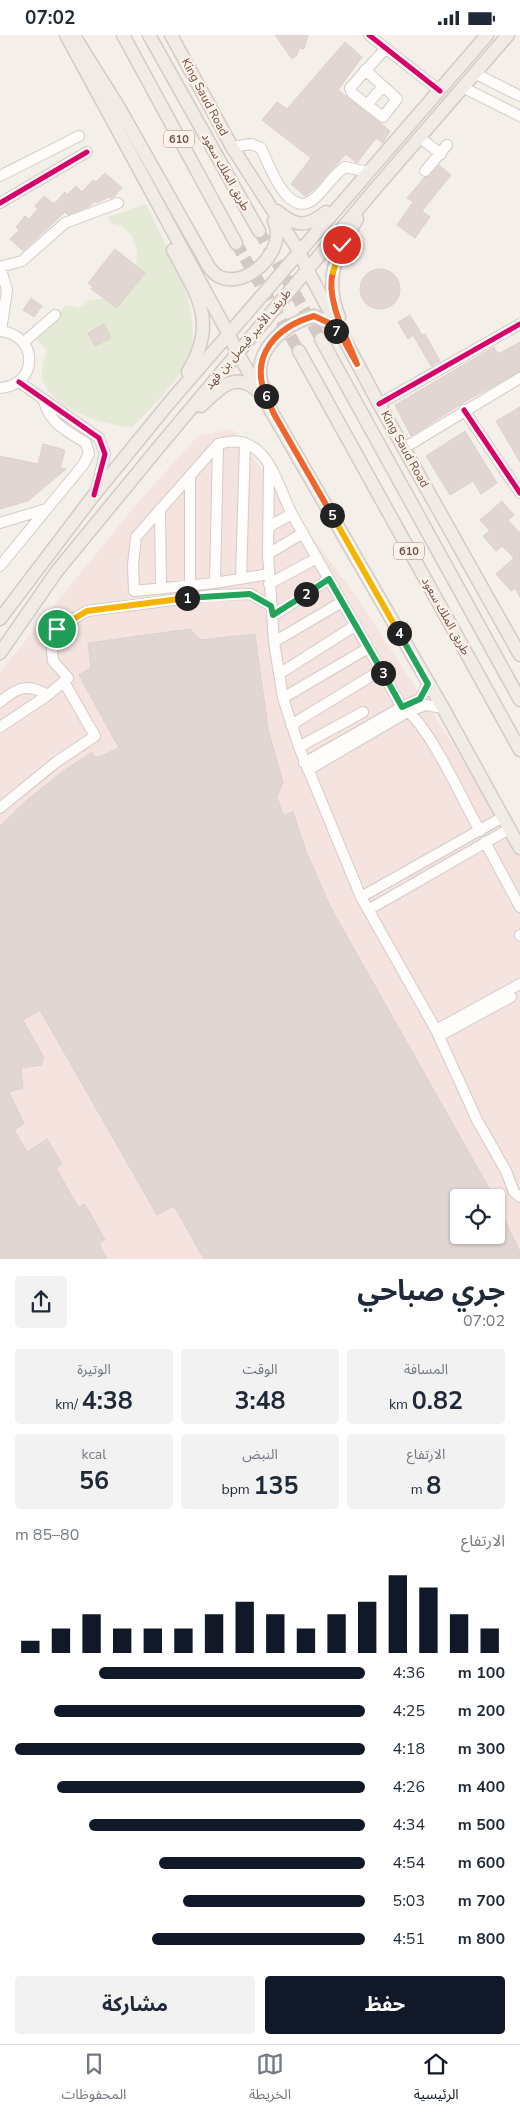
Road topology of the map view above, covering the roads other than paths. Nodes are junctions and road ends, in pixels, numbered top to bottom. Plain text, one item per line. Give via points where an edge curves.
1 (123, 35) edge
2 (149, 35) edge
3 (172, 35) edge
4 (369, 35) edge
5 (487, 35) edge
6 (508, 35) edge
7 (69, 36) edge
8 (385, 49) junction
9 (365, 70) junction
10 (474, 73) junction
11 (383, 86) junction
12 (462, 87) junction
13 (440, 91) junction
14 (520, 96) edge
15 (367, 105) junction
16 (520, 116) edge
17 (79, 136) dead end
18 (419, 137) junction
19 (447, 145) dead end
20 (232, 147) junction
21 (87, 153) dead end
22 (441, 154) junction
23 (425, 171) dead end
24 (368, 172) junction
25 (0, 176) edge
26 (256, 186) junction
27 (375, 189) junction
28 (348, 195) junction
29 (266, 202) junction
30 (0, 203) edge
31 (118, 203) dead end
32 (259, 231) tunnel mouth
33 (236, 243) tunnel mouth
34 (299, 251) junction
35 (0, 266) edge
36 (307, 269) junction
37 (55, 315) dead end
38 (520, 324) edge
39 (0, 331) edge
40 (228, 333) junction
41 (321, 339) tunnel mouth
42 (343, 339) junction
43 (24, 342) junction
44 (299, 351) tunnel mouth
45 (237, 352) junction
46 (357, 364) junction
47 (520, 379) edge
48 (19, 382) junction
49 (0, 389) edge
50 (264, 397) junction
51 (44, 401) junction
52 (169, 403) junction
53 (379, 403) junction
54 (464, 410) junction
55 (274, 414) junction
56 (244, 443) junction
57 (218, 444) junction
58 (158, 447) junction
59 (404, 448) junction
60 (269, 462) junction
61 (190, 475) junction
62 (520, 493) edge
63 (94, 495) junction
64 (46, 509) junction
65 (160, 509) junction
66 (292, 514) junction
67 (0, 523) edge
68 (268, 527) junction
69 (303, 533) junction
70 (268, 554) junction
71 (317, 558) junction
72 (0, 566) edge
73 (241, 579) junction
74 (269, 579) junction
75 (329, 579) junction
76 (215, 583) junction
77 (190, 585) junction
78 (161, 588) junction
79 (134, 591) junction
80 (342, 602) junction
81 (138, 604) junction
82 (272, 611) junction
83 (0, 619) edge
84 (356, 625) junction
85 (274, 643) junction
86 (368, 648) junction
87 (0, 653) edge
88 (520, 655) edge
89 (381, 670) junction
90 (279, 674) junction
91 (64, 682) junction
92 (428, 684) junction
93 (48, 695) junction
94 (283, 698) junction
95 (520, 700) edge
96 (0, 702) edge
97 (443, 708) junction
98 (406, 709) junction
99 (363, 712) dead end
100 (292, 725) junction
101 (0, 727) edge
102 (299, 747) junction
103 (520, 750) edge
104 (306, 767) junction
105 (0, 808) edge
106 (506, 823) junction
107 (480, 831) junction
108 (485, 842) junction
109 (520, 848) edge
110 (361, 897) junction
111 (520, 907) edge
112 (368, 910) junction
113 (520, 984) edge
114 (520, 992) edge
115 (438, 1033) junction
116 (518, 1192) edge

1 - 33 main road, طريق الملك سعود / 610
2 - 32 main road, طريق الملك سعود / 610
3 - 20 main road, King Saud Road
4 - 8 street
5 - 13 main road, طريف الأمير فيصل بن فهد
6 - 10 main road, طريف الأمير فيصل بن فهد
7 - 26 main road via 113,98 209,267 221,278 240,278 256,269 270,257 278,241 276,224
7 - 40 main road
7 - 52 main road via 106,125 201,303 204,318 200,347
8 - 9 street
8 - 13 street
9 - 11 street
9 - 15 street via 350,88
10 - 12 main road, طريف الأمير فيصل بن فهد
10 - 14 street
11 - 15 street
11 - 15 street via 397,99 386,116 380,117
12 - 16 street
12 - 18 main road, طريف الأمير فيصل بن فهد
13 - 24 main road, طريف الأمير فيصل بن فهد
17 - 25 street
18 - 22 street
18 - 27 main road, طريف الأمير فيصل بن فهد
19 - 22 street
20 - 24 street via 251,145 261,148 285,195 299,203 314,199 345,167
20 - 26 main road, King Saud Road
21 - 30 street
22 - 23 street
24 - 28 main road, طريف الأمير فيصل بن فهد
26 - 29 main road, King Saud Road
27 - 36 main road, طريف الأمير فيصل بن فهد
27 - 46 main road via 342,245 331,279 335,307
28 - 29 main road via 306,225 292,222
28 - 34 main road, طريف الأمير فيصل بن فهد
29 - 34 main road, King Saud Road
31 - 35 street via 65,223 22,261
34 - 36 main road, King Saud Road
34 - 40 main road, طريف الأمير فيصل بن فهد
35 - 39 street via 8,290
36 - 42 main road, King Saud Road
36 - 45 main road, طريف الأمير فيصل بن فهد
37 - 43 street
38 - 53 street
39 - 43 street via 17,336
40 - 45 main road
40 - 52 main road, طريف الأمير فيصل بن فهد
41 - 95 main road, طريق الملك سعود / 610
42 - 46 main road, King Saud Road
42 - 55 main road via 329,323 314,316 299,320 272,341 264,353 260,373 261,384
43 - 48 street via 30,359 29,368
44 - 103 main road, طريق الملك سعود / 610
45 - 50 main road
45 - 58 main road, طريف الأمير فيصل بن فهد
46 - 53 main road, King Saud Road
47 - 54 street
48 - 49 street
48 - 51 street
50 - 55 main road
50 - 58 main road via 244,382 223,385
51 - 63 street via 99,438 105,454
51 - 64 street via 48,414 64,430 86,443 89,454
52 - 63 main road, طريف الأمير فيصل بن فهد
53 - 59 main road, King Saud Road
54 - 59 street
54 - 62 street
55 - 92 main road
56 - 57 street via 232,440
56 - 60 street
56 - 73 street
57 - 61 street
57 - 76 street
58 - 87 main road, طريف الأمير فيصل بن فهد via 57,571
59 - 88 main road, King Saud Road
60 - 66 street
60 - 68 street
61 - 65 street
61 - 77 street
63 - 83 main road, طريف الأمير فيصل بن فهد
64 - 67 street
64 - 72 street
65 - 78 street
65 - 79 street via 136,537
66 - 68 street
66 - 69 street
68 - 70 street
69 - 70 street
69 - 71 street
70 - 74 street
71 - 74 street
71 - 75 street
73 - 74 street
73 - 76 street
74 - 82 street
75 - 80 street
75 - 82 street
76 - 77 street
77 - 78 street
78 - 79 street
79 - 81 street
80 - 84 street
80 - 85 street
81 - 82 street via 250,594
81 - 91 street via 87,611 57,629 51,642 53,661 68,679
82 - 85 street
84 - 86 street
84 - 90 street
85 - 90 street
86 - 89 street
86 - 94 street
89 - 98 street
89 - 100 street
90 - 94 street
91 - 93 street
91 - 105 street via 94,736
92 - 97 main road
92 - 98 street via 420,699
93 - 96 street via 35,687 28,688 13,691
93 - 101 street
94 - 100 street
97 - 98 street via 426,705
97 - 106 main road
98 - 104 street
98 - 107 street via 435,749
99 - 102 street
100 - 102 street
102 - 104 street
104 - 110 street
106 - 107 street
106 - 108 street
106 - 109 main road
107 - 110 street
108 - 111 street
108 - 112 street
110 - 112 street
112 - 115 street
113 - 115 street
114 - 115 street
115 - 116 street via 477,1120

